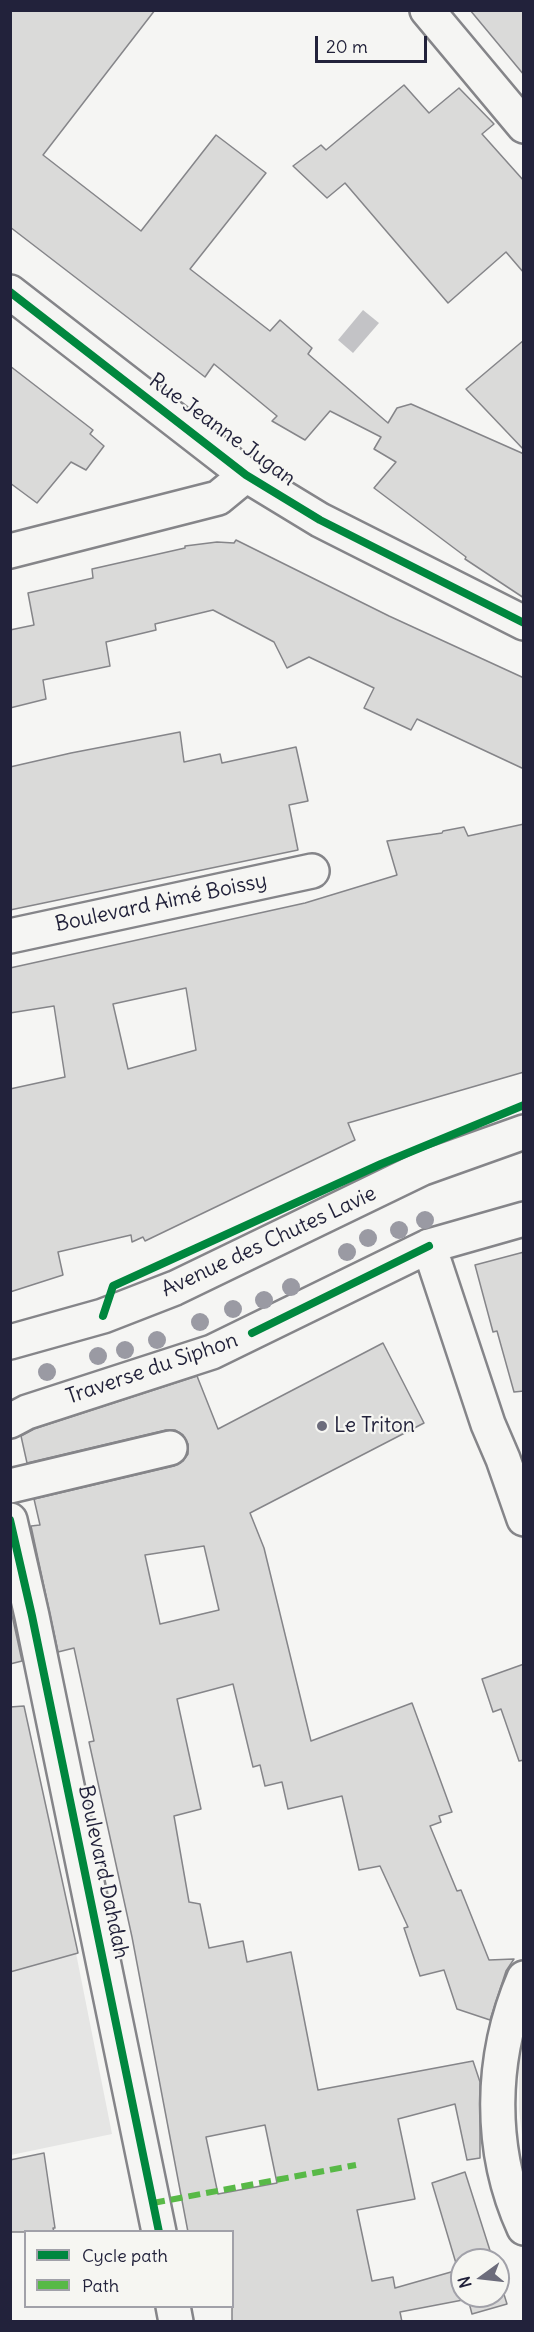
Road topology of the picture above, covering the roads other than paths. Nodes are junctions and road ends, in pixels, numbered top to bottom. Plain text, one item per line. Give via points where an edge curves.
1 (427, 10) edge
2 (524, 126) edge
3 (10, 292) edge
4 (246, 475) junction
5 (10, 551) edge
6 (524, 623) edge
7 (312, 871) dead end
8 (10, 936) edge
9 (524, 1132) edge
10 (524, 1219) edge
11 (429, 1246) junction
12 (10, 1342) edge
13 (10, 1421) edge
14 (170, 1448) dead end
15 (10, 1486) edge
16 (524, 1519) edge
17 (10, 1520) edge
18 (21, 1619) edge
19 (524, 1977) edge
20 (524, 2228) edge
21 (159, 2230) edge

1 - 2 street
3 - 4 street, Rue Jeanne Jugan
4 - 5 street via 218,498
4 - 6 street, Rue Jeanne Jugan via 320,520
7 - 8 street, Boulevard Aimé Boissy
9 - 12 street, Avenue des Chutes Lavie via 423,1168 174,1288 103,1316
10 - 11 street, Traverse du Siphon
11 - 13 street, Traverse du Siphon via 212,1352 27,1412
11 - 16 street
14 - 15 street
17 - 18 street, Boulevard Dahdah
18 - 21 street, Boulevard Dahdah
19 - 20 street via 502,2043 498,2120 509,2194

